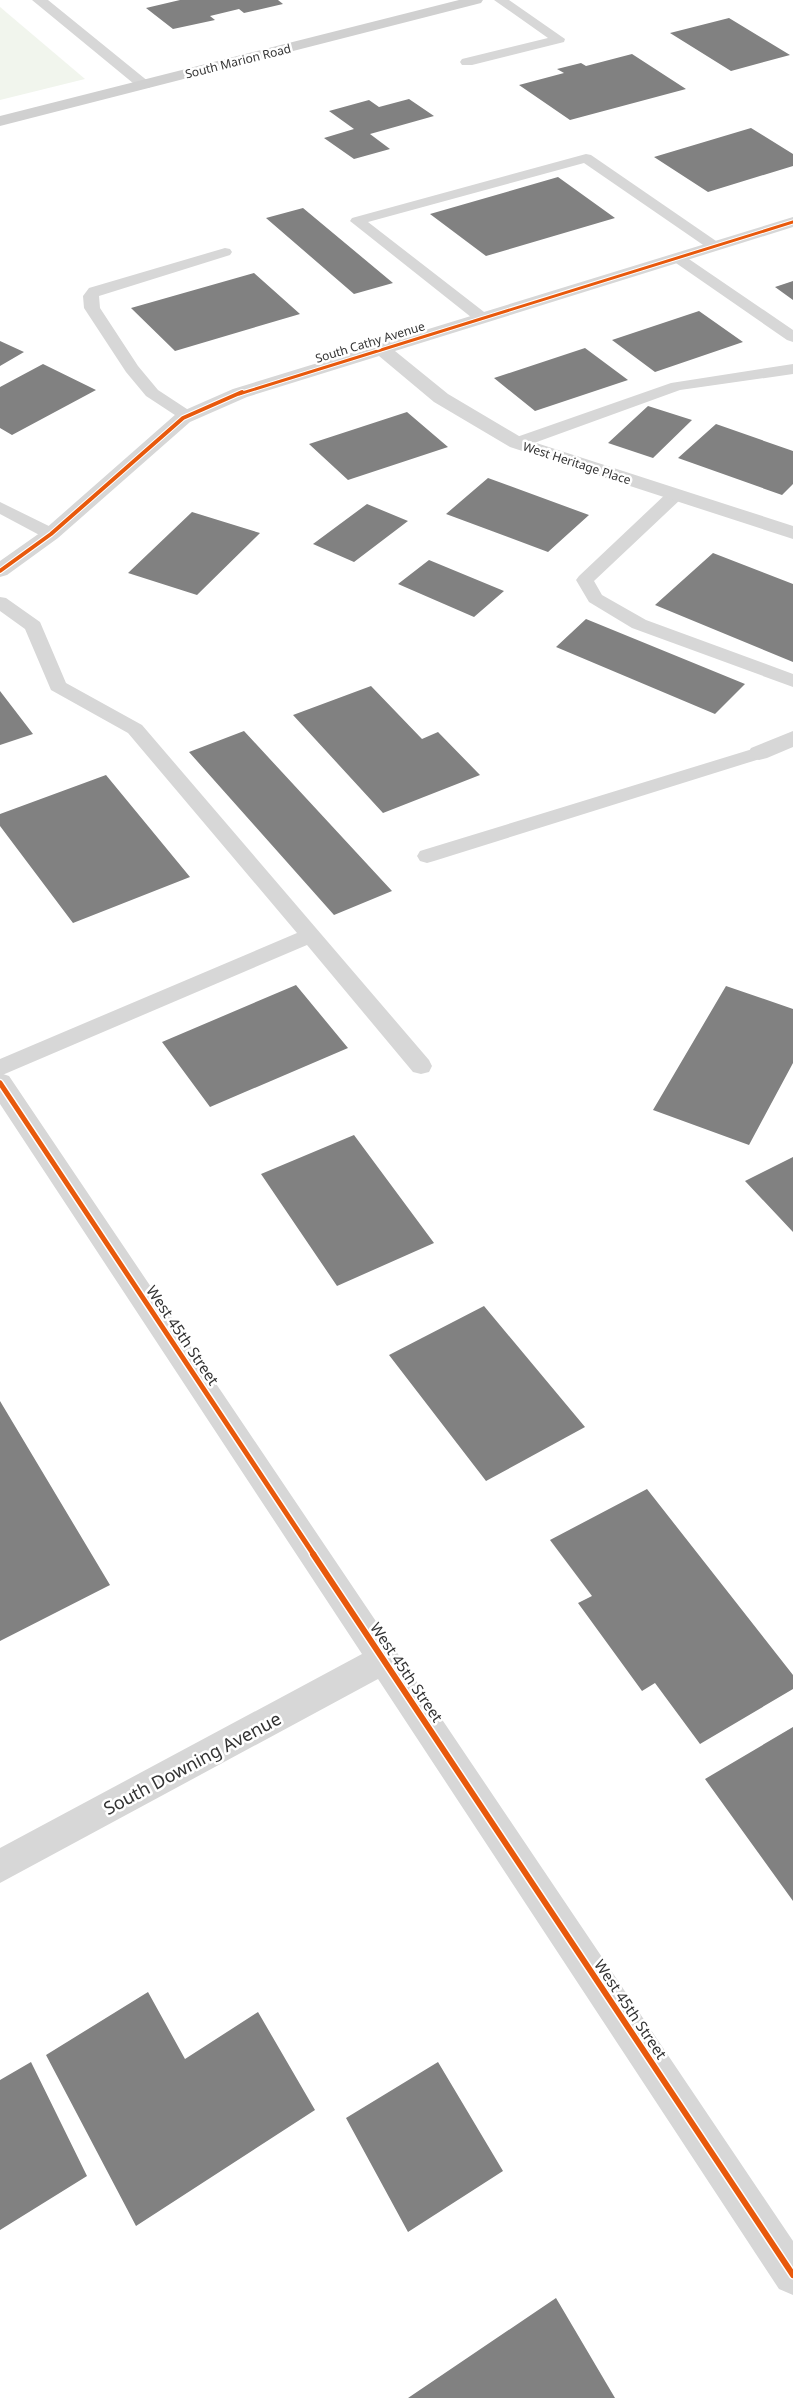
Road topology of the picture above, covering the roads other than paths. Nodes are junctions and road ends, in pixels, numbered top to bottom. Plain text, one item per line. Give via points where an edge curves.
1 (39, 0) edge
2 (476, 0) edge
3 (500, 0) edge
4 (468, 62) dead end
5 (144, 85) junction
6 (0, 121) edge
7 (793, 222) edge
8 (714, 246) junction
9 (225, 252) dead end
10 (678, 258) junction
11 (482, 318) junction
12 (793, 337) edge
13 (382, 349) junction
14 (793, 368) edge
15 (187, 416) junction
16 (517, 443) junction
17 (674, 495) junction
18 (0, 506) edge
19 (51, 534) junction
20 (793, 534) edge
21 (0, 571) edge
22 (0, 602) edge
23 (793, 681) edge
24 (793, 738) edge
25 (758, 753) joint
26 (427, 856) dead end
27 (311, 935) junction
28 (421, 1066) dead end
29 (0, 1068) edge
30 (0, 1083) edge
31 (384, 1659) junction
32 (0, 1866) edge
33 (793, 2275) edge

1 - 5 street
2 - 5 street, South Marion Road
3 - 4 lane via 559,39
5 - 6 street, South Marion Road
7 - 8 street, South Cathy Avenue
8 - 10 street, South Cathy Avenue
8 - 11 lane via 586,158 357,221
9 - 15 lane via 94,291 91,296 92,308 132,369 152,393
10 - 11 street, South Cathy Avenue
10 - 12 lane
11 - 13 street, South Cathy Avenue
13 - 15 street, South Cathy Avenue via 240,393
13 - 16 street, West Heritage Place via 441,398
14 - 16 lane via 677,386
15 - 19 street, South Cathy Avenue
16 - 17 street, West Heritage Place
17 - 20 street, West Heritage Place
17 - 23 lane via 585,580 595,598 639,624
18 - 19 lane
19 - 21 street, South Cathy Avenue
22 - 27 lane via 33,626 58,686 135,729
24 - 25 street
25 - 26 lane
27 - 28 lane
27 - 29 lane
30 - 31 street, West 45th Street
31 - 32 street, South Downing Avenue
31 - 33 street, West 45th Street

